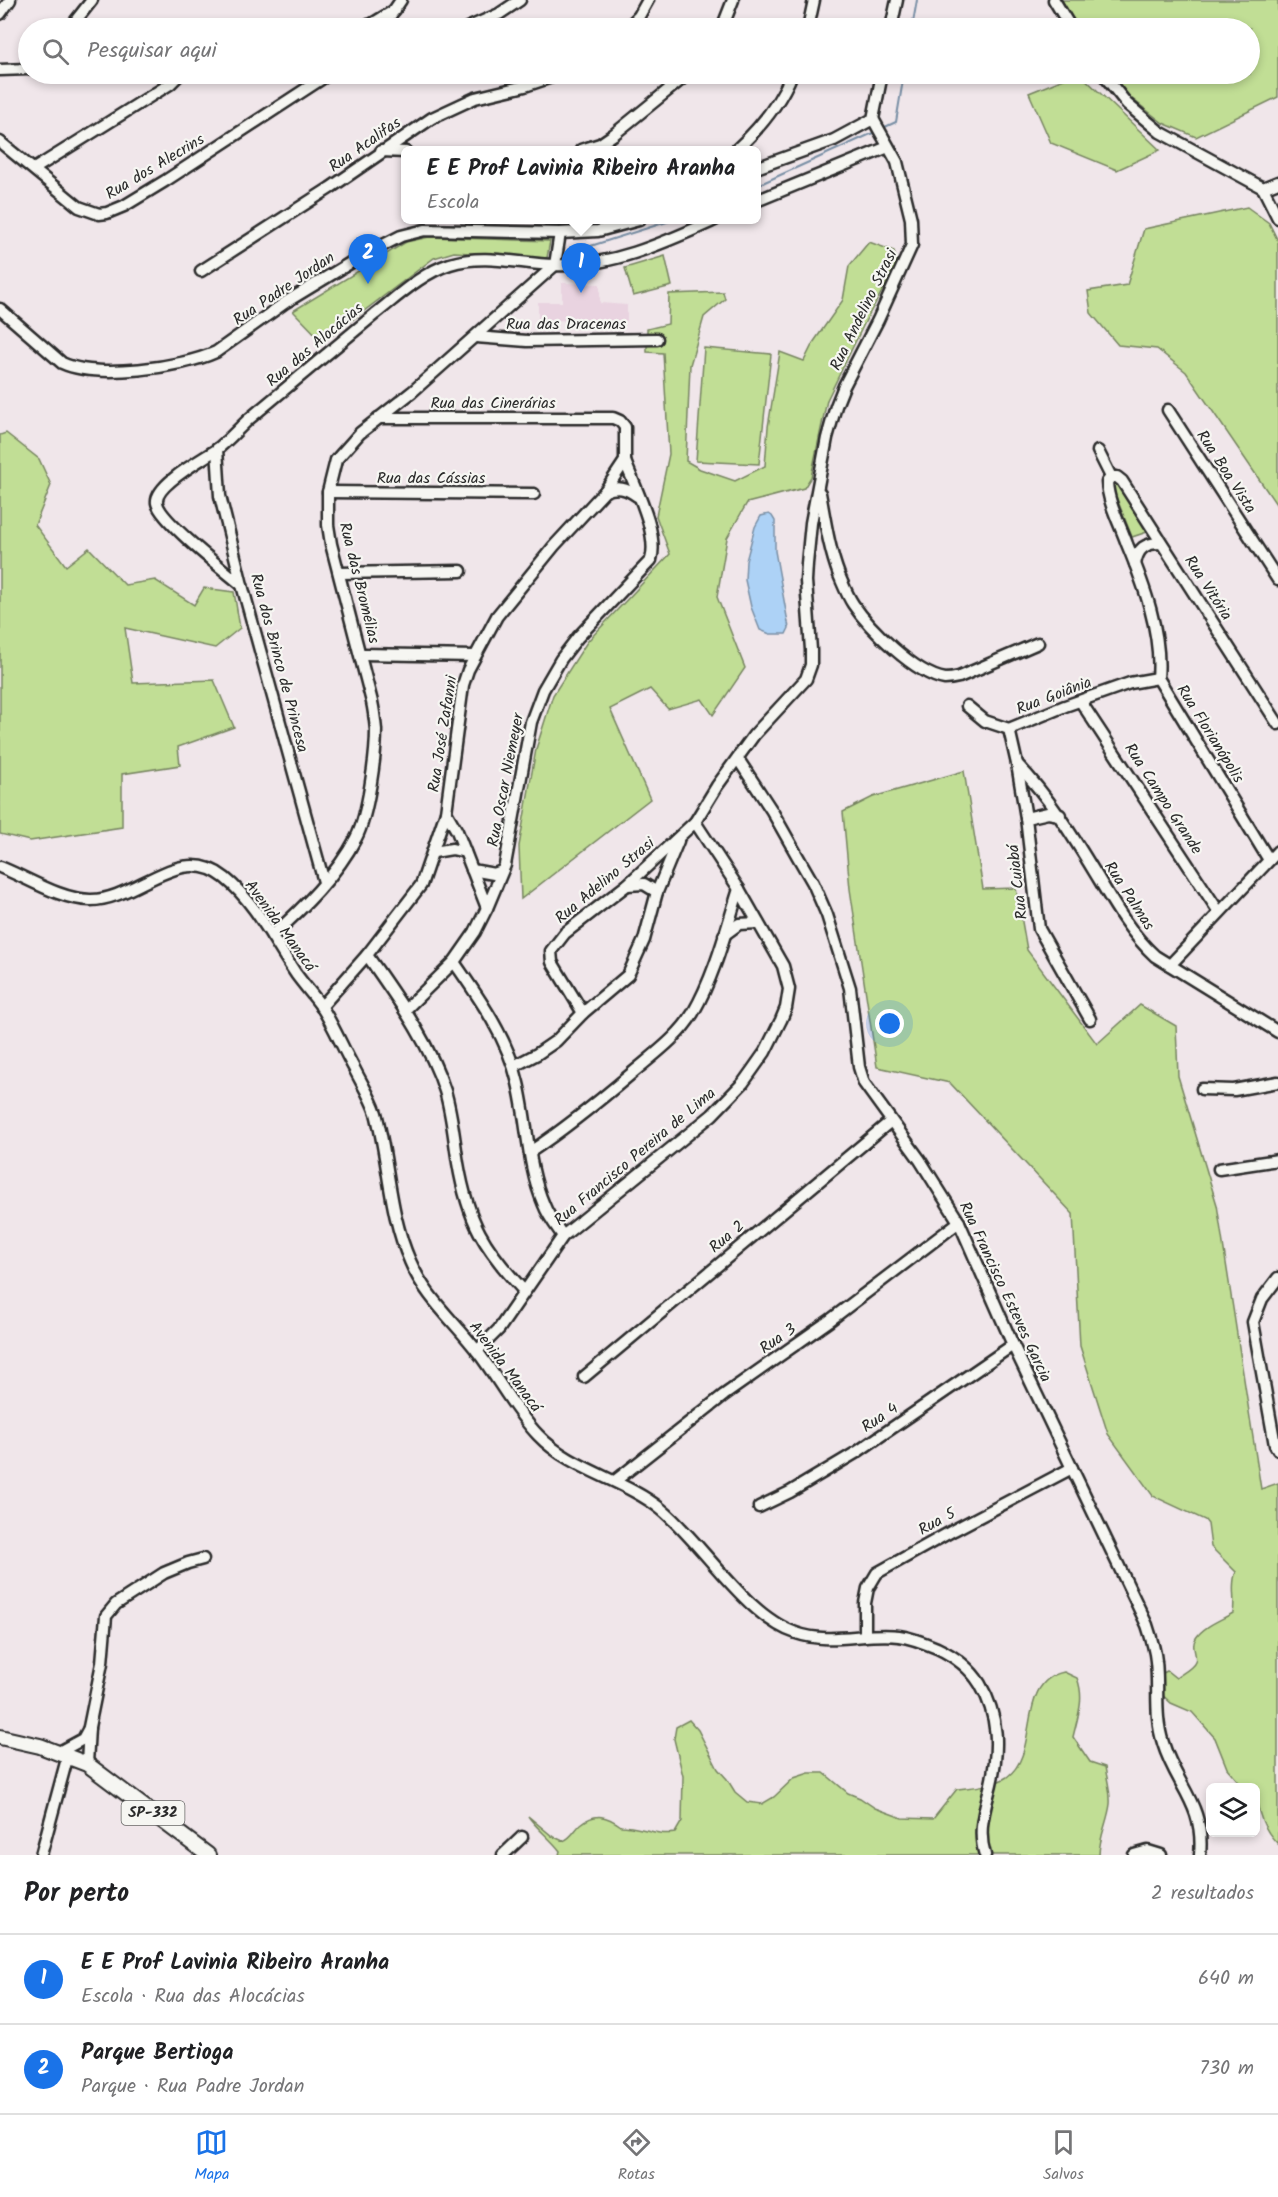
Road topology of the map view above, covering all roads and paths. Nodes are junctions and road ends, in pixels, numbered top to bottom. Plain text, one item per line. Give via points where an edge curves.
1 (10, 0) edge
2 (92, 0) edge
3 (520, 0) edge
4 (648, 0) edge
5 (733, 0) edge
6 (814, 0) edge
7 (897, 0) edge
8 (1054, 0) edge
9 (398, 5) edge
10 (0, 14) edge
11 (78, 18) edge
12 (380, 18) edge
13 (389, 18) edge
14 (490, 18) edge
15 (637, 18) edge
16 (726, 18) edge
17 (810, 18) edge
18 (893, 18) edge
19 (1065, 18) edge
20 (18, 69) edge
21 (0, 70) edge
22 (170, 84) edge
23 (314, 84) edge
24 (531, 84) edge
25 (676, 84) edge
26 (787, 84) edge
27 (880, 84) edge
28 (1111, 84) edge
29 (873, 119) junction
30 (0, 142) edge
31 (594, 146) edge
32 (740, 146) edge
33 (888, 147) junction
34 (381, 151) junction
35 (401, 152) edge
36 (761, 166) edge
37 (34, 169) junction
38 (1278, 182) edge
39 (1263, 188) junction
40 (761, 199) edge
41 (1278, 218) edge
42 (626, 224) edge
43 (704, 224) edge
44 (560, 233) junction
45 (555, 265) junction
46 (201, 271) dead end
47 (0, 309) edge
48 (476, 337) junction
49 (657, 339) dead end
50 (1168, 410) dead end
51 (378, 418) junction
52 (217, 449) junction
53 (1098, 452) dead end
54 (625, 461) junction
55 (1110, 478) junction
56 (819, 487) junction
57 (605, 491) junction
58 (328, 492) junction
59 (534, 494) dead end
60 (637, 496) junction
61 (1161, 543) junction
62 (1135, 564) junction
63 (461, 571) dead end
64 (339, 573) junction
65 (1278, 580) edge
66 (242, 585) junction
67 (1038, 643) dead end
68 (361, 654) junction
69 (475, 656) junction
70 (1158, 678) junction
71 (1081, 702) junction
72 (967, 706) dead end
73 (1278, 724) edge
74 (1009, 729) junction
75 (738, 759) junction
76 (1017, 764) junction
77 (446, 812) junction
78 (1060, 815) junction
79 (1026, 818) junction
80 (695, 822) junction
81 (680, 838) junction
82 (1278, 851) edge
83 (434, 852) junction
84 (465, 852) junction
85 (1269, 860) junction
86 (0, 867) edge
87 (472, 870) junction
88 (502, 871) junction
89 (324, 882) junction
90 (627, 885) junction
91 (739, 889) junction
92 (657, 892) junction
93 (487, 908) junction
94 (1219, 912) junction
95 (758, 923) junction
96 (724, 935) junction
97 (272, 936) junction
98 (367, 956) junction
99 (454, 962) junction
100 (1170, 965) junction
101 (321, 1007) junction
102 (405, 1010) junction
103 (583, 1013) junction
104 (1090, 1019) dead end
105 (1278, 1032) edge
106 (514, 1066) junction
107 (1278, 1082) edge
108 (1202, 1089) dead end
109 (891, 1121) junction
110 (530, 1152) junction
111 (1278, 1160) edge
112 (1219, 1169) dead end
113 (959, 1222) junction
114 (563, 1236) junction
115 (1278, 1278) edge
116 (524, 1291) junction
117 (1013, 1345) junction
118 (477, 1351) junction
119 (584, 1377) dead end
120 (1278, 1450) edge
121 (1072, 1468) junction
122 (615, 1481) junction
123 (759, 1507) dead end
124 (203, 1559) dead end
125 (865, 1636) junction
126 (90, 1727) junction
127 (0, 1737) edge
128 (63, 1753) junction
129 (87, 1764) junction
130 (522, 1837) dead end
131 (41, 1855) edge
132 (208, 1855) edge
133 (503, 1855) edge
134 (985, 1855) edge
135 (1134, 1855) edge
136 (1161, 1855) edge
137 (1200, 1855) edge

1 - 10 street
2 - 11 street
3 - 14 street
4 - 15 street
5 - 16 street
6 - 17 street
7 - 18 street
8 - 19 street
9 - 12 street
9 - 13 street
20 - 21 street
22 - 37 street
23 - 37 street, Rua dos Alecrins via 114,211 99,214 79,207
24 - 34 street, Rua Acalifas via 453,106
25 - 31 street
26 - 32 street via 770,112
27 - 29 street
28 - 39 street via 1127,104 1160,132
29 - 33 street, Rua Andelino Strasi
29 - 36 street via 834,140
30 - 37 street, Rua dos Alecrins
33 - 40 street
33 - 56 street, Rua Andelino Strasi via 902,179 912,245 836,406
34 - 35 street
34 - 46 street, Rua Acalifas
38 - 39 street
39 - 41 street
42 - 44 street, Rua Padre Jordan via 598,231
43 - 45 street, Rua das Alocácias via 629,254
44 - 45 street
44 - 47 street, Rua Padre Jordan via 425,230 401,236 286,302 216,352 171,364 99,372 73,368 62,363
45 - 48 street, Rua das Bromélias
45 - 52 street, Rua das Alocácias via 472,260 437,269 339,343
48 - 49 street, Rua das Dracenas via 527,341
48 - 51 street, Rua das Bromélias
50 - 65 street, Rua Boa Vista
51 - 54 street, Rua das Cinerárias via 609,417 625,427
51 - 58 street, Rua das Bromélias via 336,460
52 - 66 street, Rua dos Brinco de Princesa via 218,486
52 - 66 street via 170,483 157,498 158,506 183,534
53 - 55 street
54 - 57 street, Rua José Zafanni
54 - 60 street, Rua Oscar Niemeyer
55 - 61 street, Rua Vitória via 1122,481
55 - 62 street, Rua Florianópolis via 1111,500
56 - 67 street via 834,558 853,604 911,662 926,672 951,679
56 - 75 street, Rua Andelino Strasi via 806,581 810,671
57 - 60 street via 624,488
57 - 69 street, Rua José Zafanni via 497,616
58 - 59 street, Rua das Cássias
58 - 64 street, Rua das Bromélias via 328,525
60 - 88 street, Rua Oscar Niemeyer via 651,531 651,560 578,637 543,690 531,722
61 - 62 street via 1138,550
61 - 73 street, Rua Vitória
62 - 70 street, Rua Florianópolis via 1156,634
63 - 64 street
64 - 68 street, Rua das Bromélias
66 - 89 street, Rua dos Brinco de Princesa
68 - 69 street
68 - 89 street, Rua das Bromélias via 376,729 370,784 357,838
69 - 77 street, Rua José Zafanni via 464,685
70 - 71 street, Rua Goiânia
70 - 85 street, Rua Florianópolis
71 - 74 street, Rua Goiânia
71 - 94 street, Rua Campo Grande
72 - 74 street, Rua Goiânia via 986,721
74 - 76 street, Rua Cuiabá
75 - 80 street, Rua Andelino Strasi
75 - 109 street, Rua Francisco Esteves Garcia via 820,898 850,988 861,1076
76 - 78 street, Rua Palmas
76 - 79 street, Rua Cuiabá
77 - 83 street, Rua José Zafanni
77 - 84 street
78 - 79 street via 1048,813
78 - 100 street, Rua Palmas via 1132,930 1148,950
79 - 104 street, Rua Cuiabá via 1039,929
80 - 81 street, Rua Andelino Strasi
80 - 91 street, Rua Francisco Pereira de Lima
81 - 90 street, Rua Adelino Strasi
81 - 92 street
82 - 85 street
83 - 84 street
83 - 98 street, Rua José Zafanni via 421,885
84 - 87 street
85 - 94 street
86 - 97 street, Avenida Manacá via 67,895 94,900 174,869 205,867 227,879
87 - 88 street via 494,874
87 - 93 street
88 - 93 street, Rua Oscar Niemeyer
89 - 97 street, Rua das Bromélias
90 - 92 street via 644,884
90 - 103 street, Rua Adelino Strasi via 565,933 551,951 552,962
91 - 95 street, Rua Francisco Pereira de Lima
91 - 96 street
92 - 103 street via 644,940 628,975
93 - 99 street, Rua Oscar Niemeyer
94 - 100 street
95 - 96 street via 739,924
95 - 114 street, Rua Francisco Pereira de Lima via 783,966 789,989 786,1008 765,1052 743,1083 712,1115
96 - 110 street via 700,999 677,1032 588,1111
97 - 101 street, Avenida Manacá
98 - 101 street, Rua José Zafanni
98 - 102 street
99 - 102 street, Rua Oscar Niemeyer
99 - 106 street via 480,999
100 - 105 street, Rua Palmas
101 - 118 street, Avenida Manacá via 374,1108 396,1221 411,1265 441,1310
102 - 116 street via 445,1090 471,1215 490,1252
103 - 106 street via 556,1041
106 - 110 street
107 - 108 street via 1234,1090
109 - 113 street, Rua Francisco Esteves Garcia
109 - 119 street, Rua 2
110 - 114 street via 543,1204
111 - 112 street
113 - 117 street, Rua Francisco Esteves Garcia
113 - 122 street, Rua 3 via 724,1395
114 - 116 street, Rua Francisco Pereira de Lima
115 - 120 street via 1262,1299 1253,1322
116 - 118 street, Rua Francisco Pereira de Lima via 499,1329
117 - 121 street, Rua Francisco Esteves Garcia
117 - 123 street, Rua 4 via 857,1452
118 - 122 street, Avenida Manacá via 538,1436 557,1451
121 - 125 street, Rua 5 via 876,1574 865,1603
121 - 137 street, Rua Francisco Esteves Garcia via 1147,1625 1156,1659 1158,1725 1168,1757 1192,1800
122 - 125 street, Avenida Manacá via 662,1510 734,1587 782,1627 811,1638
124 - 126 street via 164,1573 116,1604 106,1616
125 - 134 street, Avenida Manacá via 897,1636 928,1644 960,1662 980,1684 996,1726 996,1755 981,1831
126 - 128 street via 83,1738
126 - 129 street
127 - 128 main road, SP-332
128 - 129 main road, SP-332
128 - 131 street
129 - 132 main road, SP-332
130 - 133 street
135 - 136 street via 1148,1851

